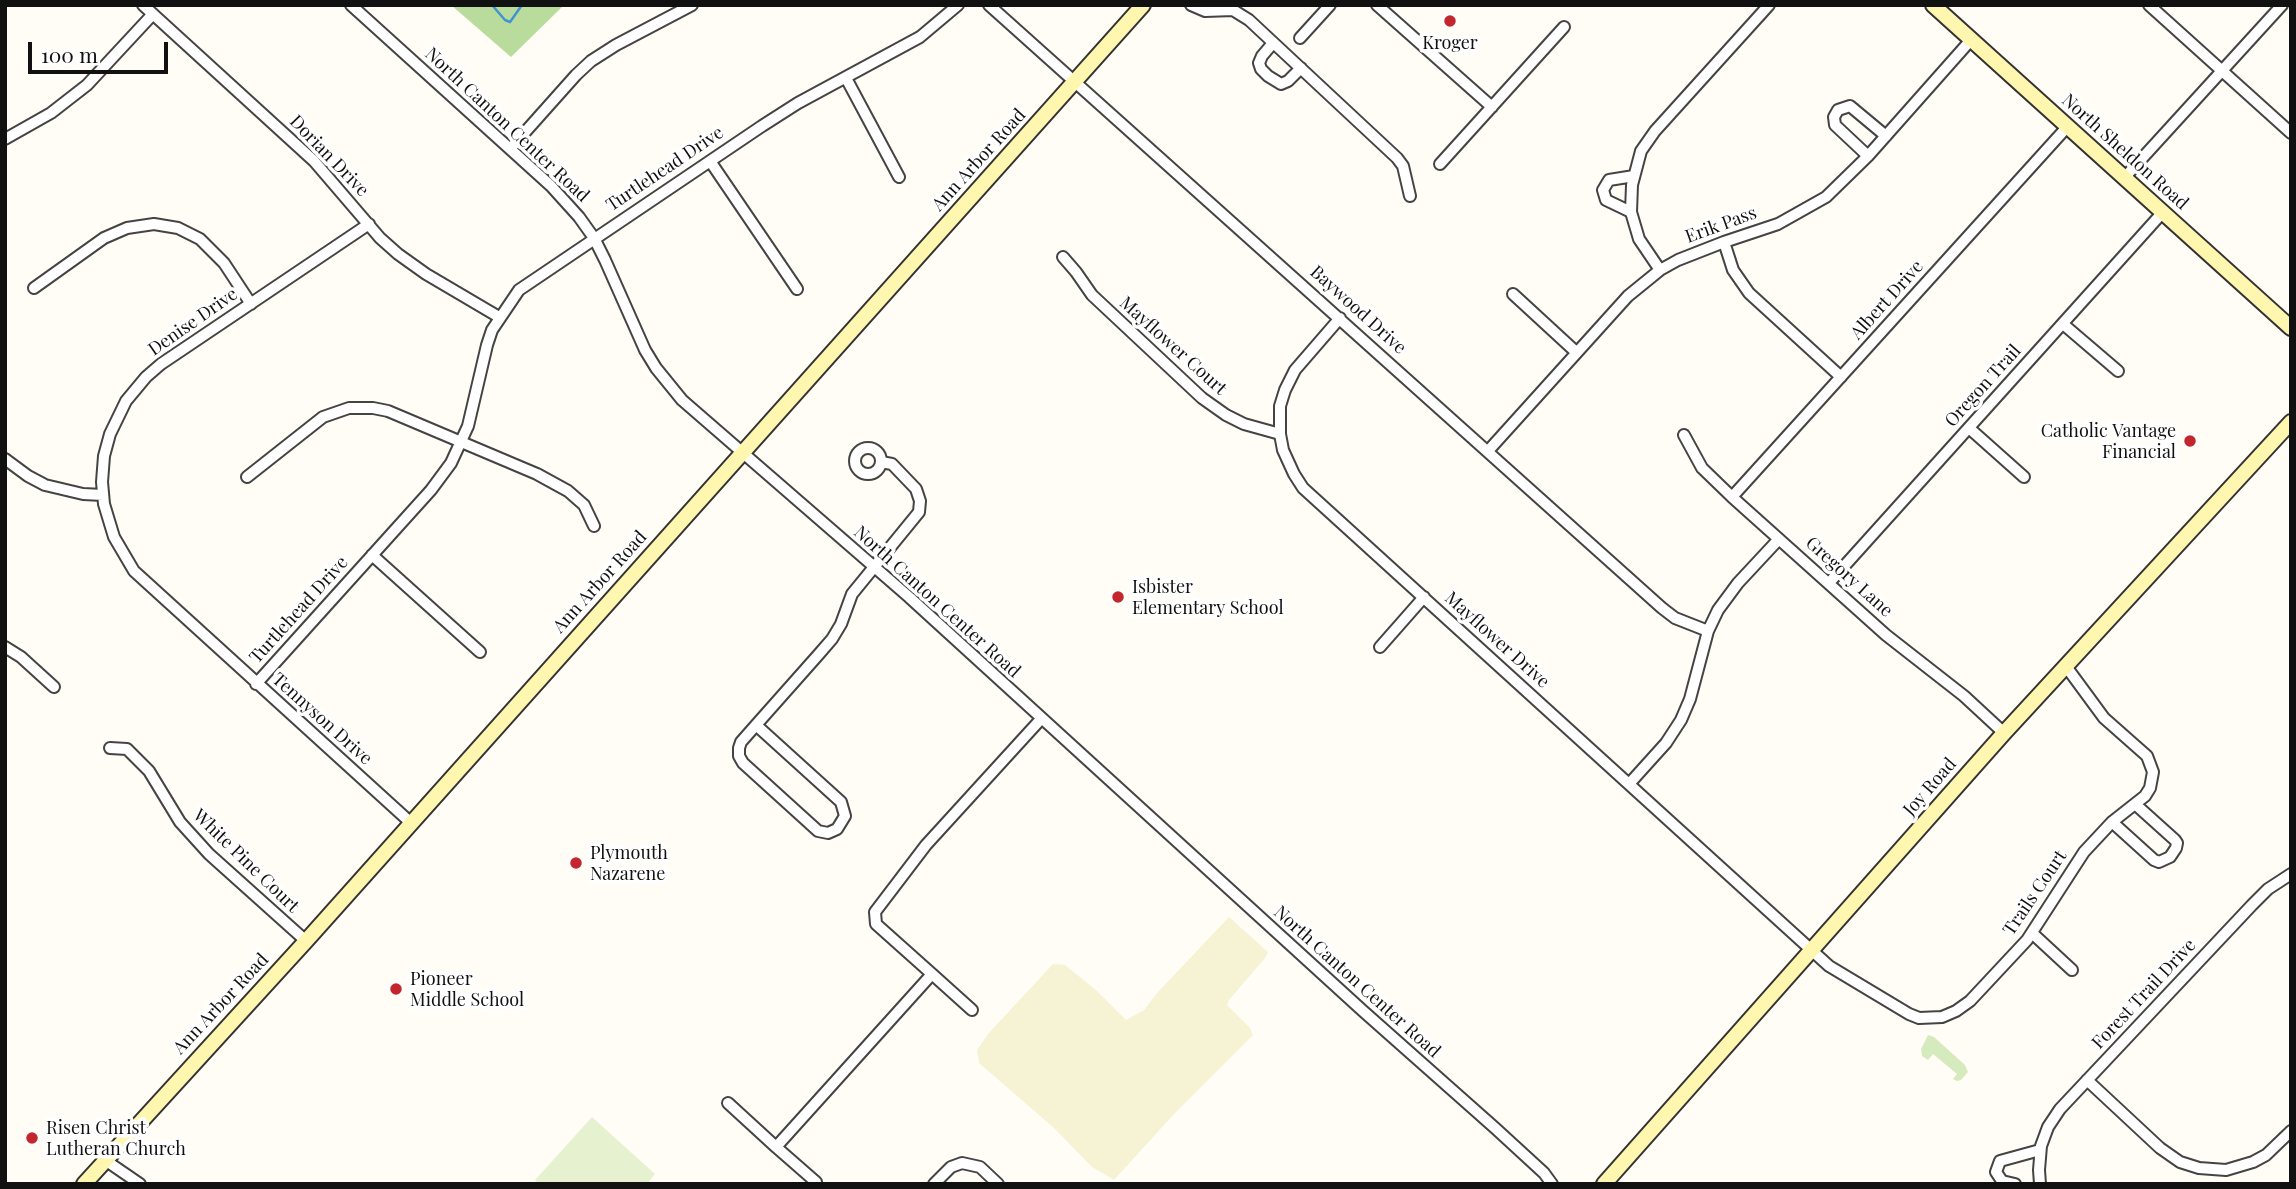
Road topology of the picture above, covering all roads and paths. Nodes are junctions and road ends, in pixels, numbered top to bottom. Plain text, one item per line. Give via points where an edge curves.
1 (144, 5) edge
2 (351, 5) edge
3 (692, 5) edge
4 (958, 5) edge
5 (989, 5) edge
6 (1143, 5) edge
7 (1191, 5) edge
8 (1330, 5) edge
9 (1377, 5) edge
10 (1769, 5) edge
11 (1933, 5) edge
12 (2149, 5) edge
13 (2282, 5) edge
14 (153, 14) junction
15 (1564, 27) dead end
16 (1300, 38) dead end
17 (1970, 41) junction
18 (1273, 43) junction
19 (1301, 68) junction
20 (2222, 71) junction
21 (846, 78) junction
22 (1075, 81) junction
23 (1492, 107) junction
24 (2068, 126) junction
25 (2291, 133) edge
26 (1886, 136) junction
27 (5, 139) edge
28 (510, 149) junction
29 (1868, 156) junction
30 (710, 161) junction
31 (1440, 164) dead end
32 (1634, 176) junction
33 (899, 177) dead end
34 (2125, 177) junction
35 (1410, 196) dead end
36 (1631, 212) junction
37 (2163, 212) junction
38 (369, 224) junction
39 (594, 238) junction
40 (1724, 242) junction
41 (1063, 257) dead end
42 (1660, 270) junction
43 (34, 288) dead end
44 (797, 289) dead end
45 (1513, 294) dead end
46 (251, 304) junction
47 (499, 317) junction
48 (1340, 318) junction
49 (2063, 324) junction
50 (2291, 328) edge
51 (1576, 352) junction
52 (2118, 371) dead end
53 (1841, 377) junction
54 (2291, 422) edge
55 (1969, 428) junction
56 (1280, 434) junction
57 (1684, 435) dead end
58 (462, 442) junction
59 (1488, 451) junction
60 (741, 453) junction
61 (5, 459) edge
62 (881, 462) dead end
63 (247, 477) dead end
64 (2024, 477) dead end
65 (103, 495) junction
66 (1732, 497) junction
67 (594, 526) dead end
68 (1779, 539) junction
69 (372, 555) junction
70 (873, 566) junction
71 (1829, 583) junction
72 (1424, 597) junction
73 (1708, 631) junction
74 (5, 647) edge
75 (1380, 647) dead end
76 (480, 652) dead end
77 (2066, 665) junction
78 (256, 684) junction
79 (54, 687) dead end
80 (1041, 719) junction
81 (755, 725) junction
82 (2004, 733) junction
83 (110, 748) dead end
84 (1629, 784) junction
85 (2135, 804) junction
86 (410, 822) junction
87 (2112, 822) junction
88 (2291, 874) edge
89 (2032, 933) junction
90 (306, 941) junction
91 (1812, 949) junction
92 (2072, 970) dead end
93 (932, 974) junction
94 (972, 1010) dead end
95 (2087, 1080) junction
96 (728, 1103) dead end
97 (2291, 1131) edge
98 (776, 1147) junction
99 (2040, 1150) junction
100 (105, 1160) junction
101 (816, 1182) edge
102 (84, 1184) edge
103 (140, 1184) edge
104 (934, 1184) edge
105 (998, 1184) edge
106 (1552, 1184) edge
107 (1604, 1184) edge
108 (2015, 1184) edge
109 (2040, 1184) edge

1 - 14 street, Dorian Drive
2 - 28 street, North Canton Center Road
3 - 28 street via 591,61
4 - 21 street, Turtlehead Drive via 920,37
5 - 22 street, Baywood Drive
6 - 22 main road, Ann Arbor Road
7 - 18 street via 1205,11 1239,12
8 - 16 street
9 - 23 street
10 - 32 street via 1655,131 1641,151
11 - 17 main road, North Sheldon Road
12 - 20 street
13 - 20 street
14 - 27 street via 87,85 51,113
14 - 38 street, Dorian Drive via 314,161
15 - 23 street
17 - 24 main road, North Sheldon Road
17 - 26 street, Erik Pass
18 - 19 street
18 - 19 street via 1259,63 1268,76 1281,84
19 - 35 street via 1403,166
20 - 25 street
20 - 34 street
21 - 30 street, Turtlehead Drive
21 - 33 street
22 - 48 street, Baywood Drive
22 - 60 main road, Ann Arbor Road
23 - 31 street
24 - 34 main road, North Sheldon Road
24 - 53 street, Albert Drive
26 - 29 street, Erik Pass
26 - 29 street via 1850,106 1838,110 1835,125
28 - 39 street, North Canton Center Road via 562,197
29 - 40 street, Erik Pass via 1809,208
30 - 39 street, Turtlehead Drive
30 - 44 street
32 - 36 street
32 - 36 street via 1609,180 1603,190 1606,200
34 - 37 main road, North Sheldon Road
36 - 42 street via 1639,239
37 - 49 street, Oregon Trail
37 - 50 main road, North Sheldon Road
38 - 46 street, Denise Drive
38 - 47 street, Dorian Drive via 410,263
39 - 47 street, Turtlehead Drive via 526,284
39 - 60 street, North Canton Center Road via 656,368 682,400
40 - 42 street, Erik Pass
40 - 53 street via 1733,270 1749,293
41 - 56 street, Mayflower Court via 1092,295 1202,398 1244,424
42 - 51 street, Erik Pass via 1628,296
43 - 46 street via 113,233 141,225 166,225 189,232 208,245
45 - 51 street
46 - 65 street, Denise Drive via 161,364 133,392 107,445
47 - 58 street, Turtlehead Drive via 487,345
48 - 56 street, Mayflower Drive via 1290,378 1280,406
48 - 59 street, Baywood Drive
49 - 52 street
49 - 55 street, Oregon Trail
51 - 59 street, Erik Pass
53 - 66 street, Albert Drive
54 - 77 main road, Joy Road
55 - 64 street
55 - 71 street, Oregon Trail
56 - 72 street, Mayflower Drive via 1287,463 1303,488
57 - 66 street, Gregory Lane via 1702,468
58 - 63 street via 388,411 349,408 312,424
58 - 67 street via 568,491 584,505
58 - 69 street, Turtlehead Drive via 431,490
59 - 73 street, Baywood Drive via 1662,608
60 - 70 street, North Canton Center Road
60 - 86 main road, Ann Arbor Road
61 - 65 street via 45,485
62 - 70 street via 892,464 906,477 920,506
65 - 78 street, Tennyson Drive via 114,537 134,571
66 - 68 street, Gregory Lane
68 - 71 street, Gregory Lane
68 - 73 street via 1732,589
69 - 76 street
69 - 78 street, Turtlehead Drive
70 - 80 street, North Canton Center Road
70 - 81 street via 852,594 832,639
71 - 82 street, Gregory Lane
72 - 75 street
72 - 84 street, Mayflower Drive
73 - 84 street via 1681,720
74 - 79 street
77 - 82 main road, Joy Road
77 - 85 street, Trails Court via 2105,718 2150,761 2150,788
78 - 86 street, Tennyson Drive
80 - 93 street via 926,845 875,912 876,924
80 - 106 street, North Canton Center Road
81 - 81 street via 740,745 741,760 818,831 837,829 845,817 841,802
82 - 91 main road, Joy Road
83 - 90 street, White Pine Court via 127,749 135,756 180,822 209,854
84 - 91 street, Mayflower Drive
85 - 87 street, Trails Court
85 - 87 street via 2175,840 2170,857 2154,860
86 - 90 main road, Ann Arbor Road
87 - 89 street, Trails Court via 2084,852
88 - 95 street, Forest Trail Drive via 2252,905
89 - 91 street, Trails Court via 1965,1006 1930,1018 1896,1007 1829,966
89 - 92 street
90 - 100 main road, Ann Arbor Road
91 - 107 main road, Joy Road
93 - 94 street
93 - 98 street
95 - 97 street via 2160,1148 2199,1168 2227,1170 2253,1163
95 - 99 street, Forest Trail Drive via 2056,1113
96 - 98 street
98 - 101 street
99 - 108 street via 2000,1161 1996,1172 2002,1181
99 - 109 street, Forest Trail Drive
100 - 102 main road, Ann Arbor Road
100 - 103 street
104 - 105 street via 962,1163 980,1167

